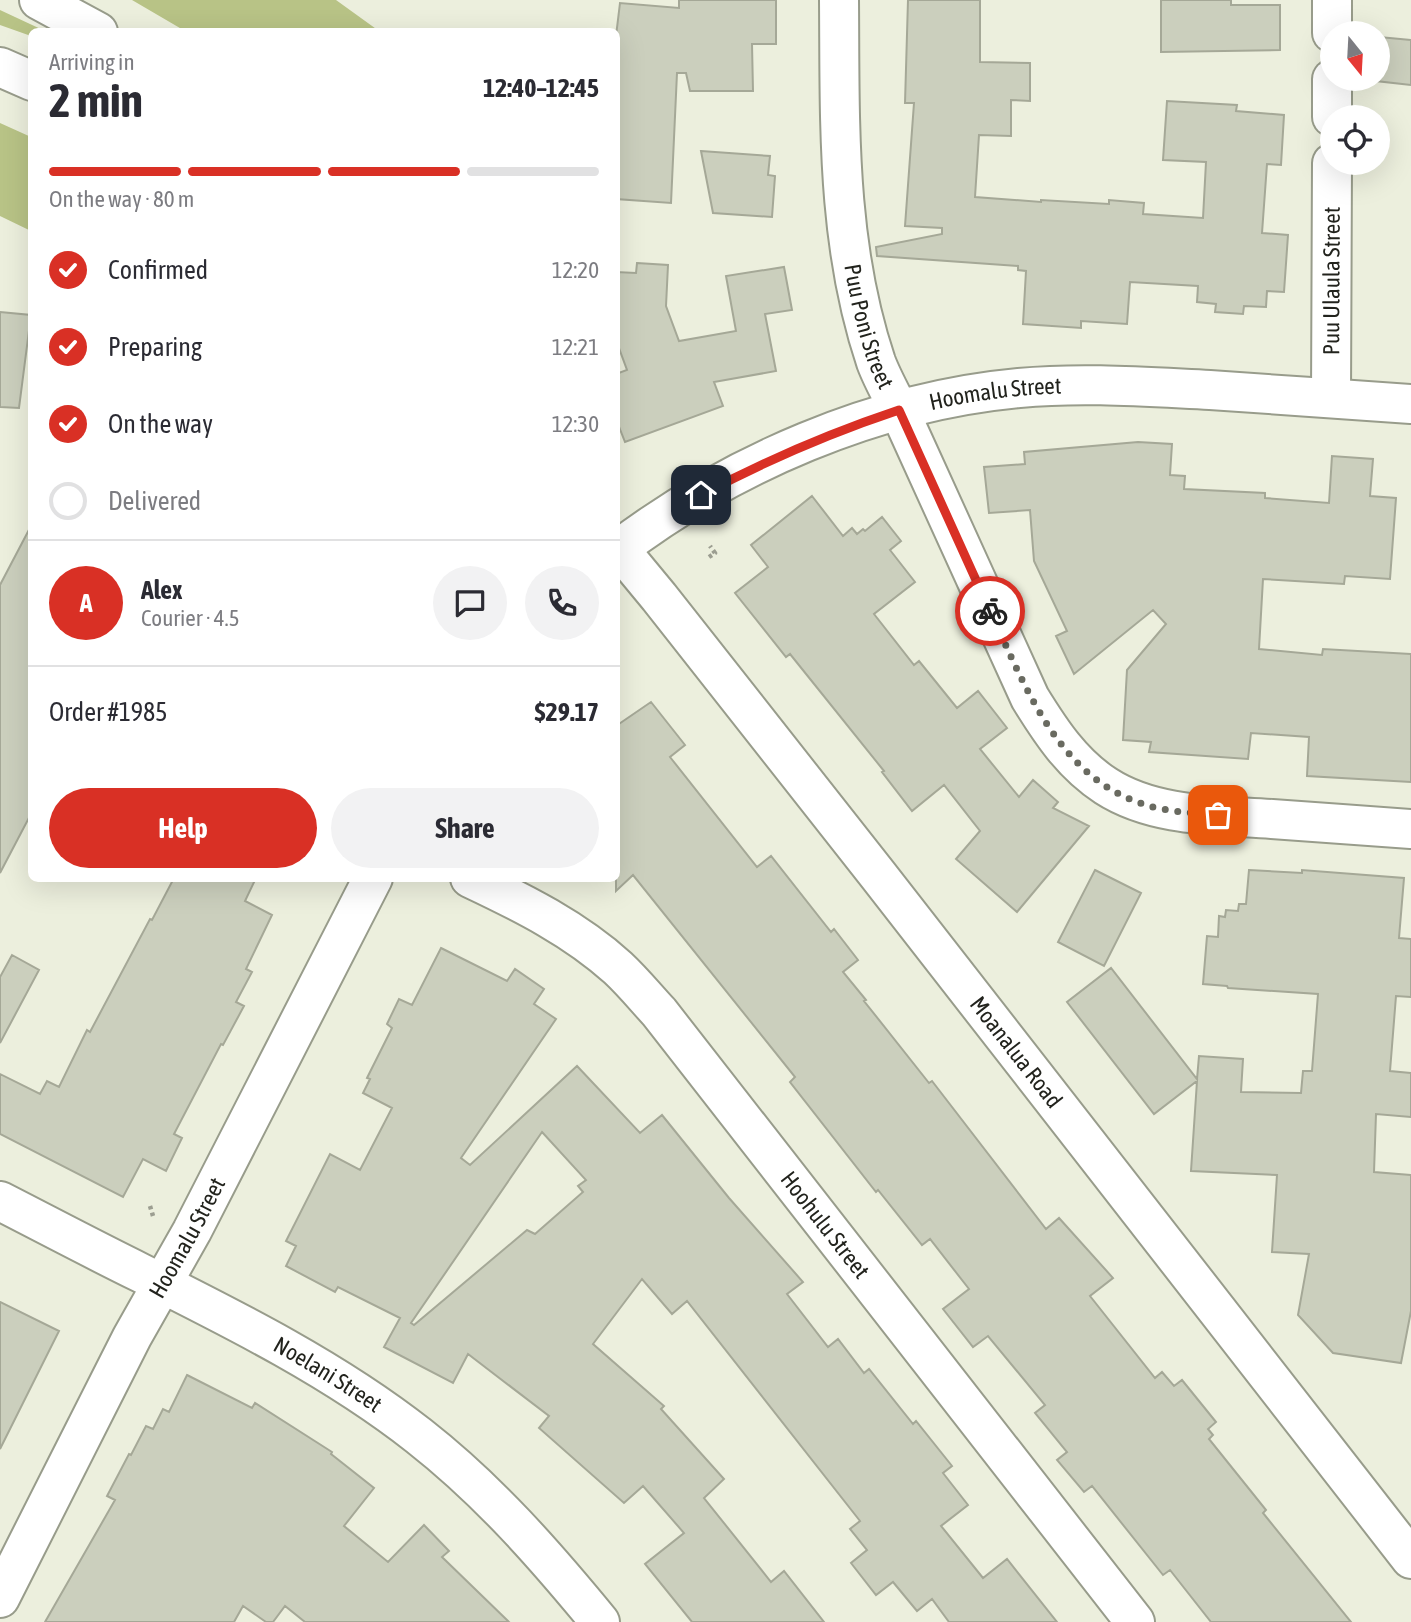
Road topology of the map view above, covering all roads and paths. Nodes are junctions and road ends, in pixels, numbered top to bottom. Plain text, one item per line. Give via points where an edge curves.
1 (39, 0) edge
2 (839, 0) edge
3 (1332, 0) edge
4 (1332, 21) edge
5 (91, 28) edge
6 (0, 67) edge
7 (28, 79) edge
8 (1332, 175) edge
9 (1331, 398) junction
10 (1411, 404) edge
11 (899, 410) junction
12 (620, 543) edge
13 (710, 546) dead end
14 (620, 549) edge
15 (709, 557) dead end
16 (1411, 829) edge
17 (371, 882) edge
18 (478, 882) edge
19 (0, 1201) edge
20 (150, 1206) dead end
21 (153, 1216) dead end
22 (162, 1284) junction
23 (1411, 1559) edge
24 (0, 1598) edge
25 (600, 1622) edge
26 (1135, 1622) edge

1 - 5 street
2 - 11 street, Puu Poni Street via 842,192 848,249 877,363
3 - 4 street
6 - 7 street
8 - 9 street, Puu Ulaula Street
9 - 10 street, Hoomalu Street
9 - 11 street, Hoomalu Street via 1077,385 1018,388
11 - 12 street, Hoomalu Street via 762,463
11 - 16 street, Puu Poni Street via 1030,698 1075,761 1107,786 1143,804 1191,813
13 - 15 path via 715,553
14 - 23 street, Moanalua Road
17 - 22 street, Hoomalu Street
18 - 26 street, Hoohulu Street via 580,938 619,969 659,1012
19 - 22 street, Noelani Street
20 - 21 path
22 - 24 street, Hoomalu Street
22 - 25 street, Noelani Street via 321,1369 419,1436 511,1520

